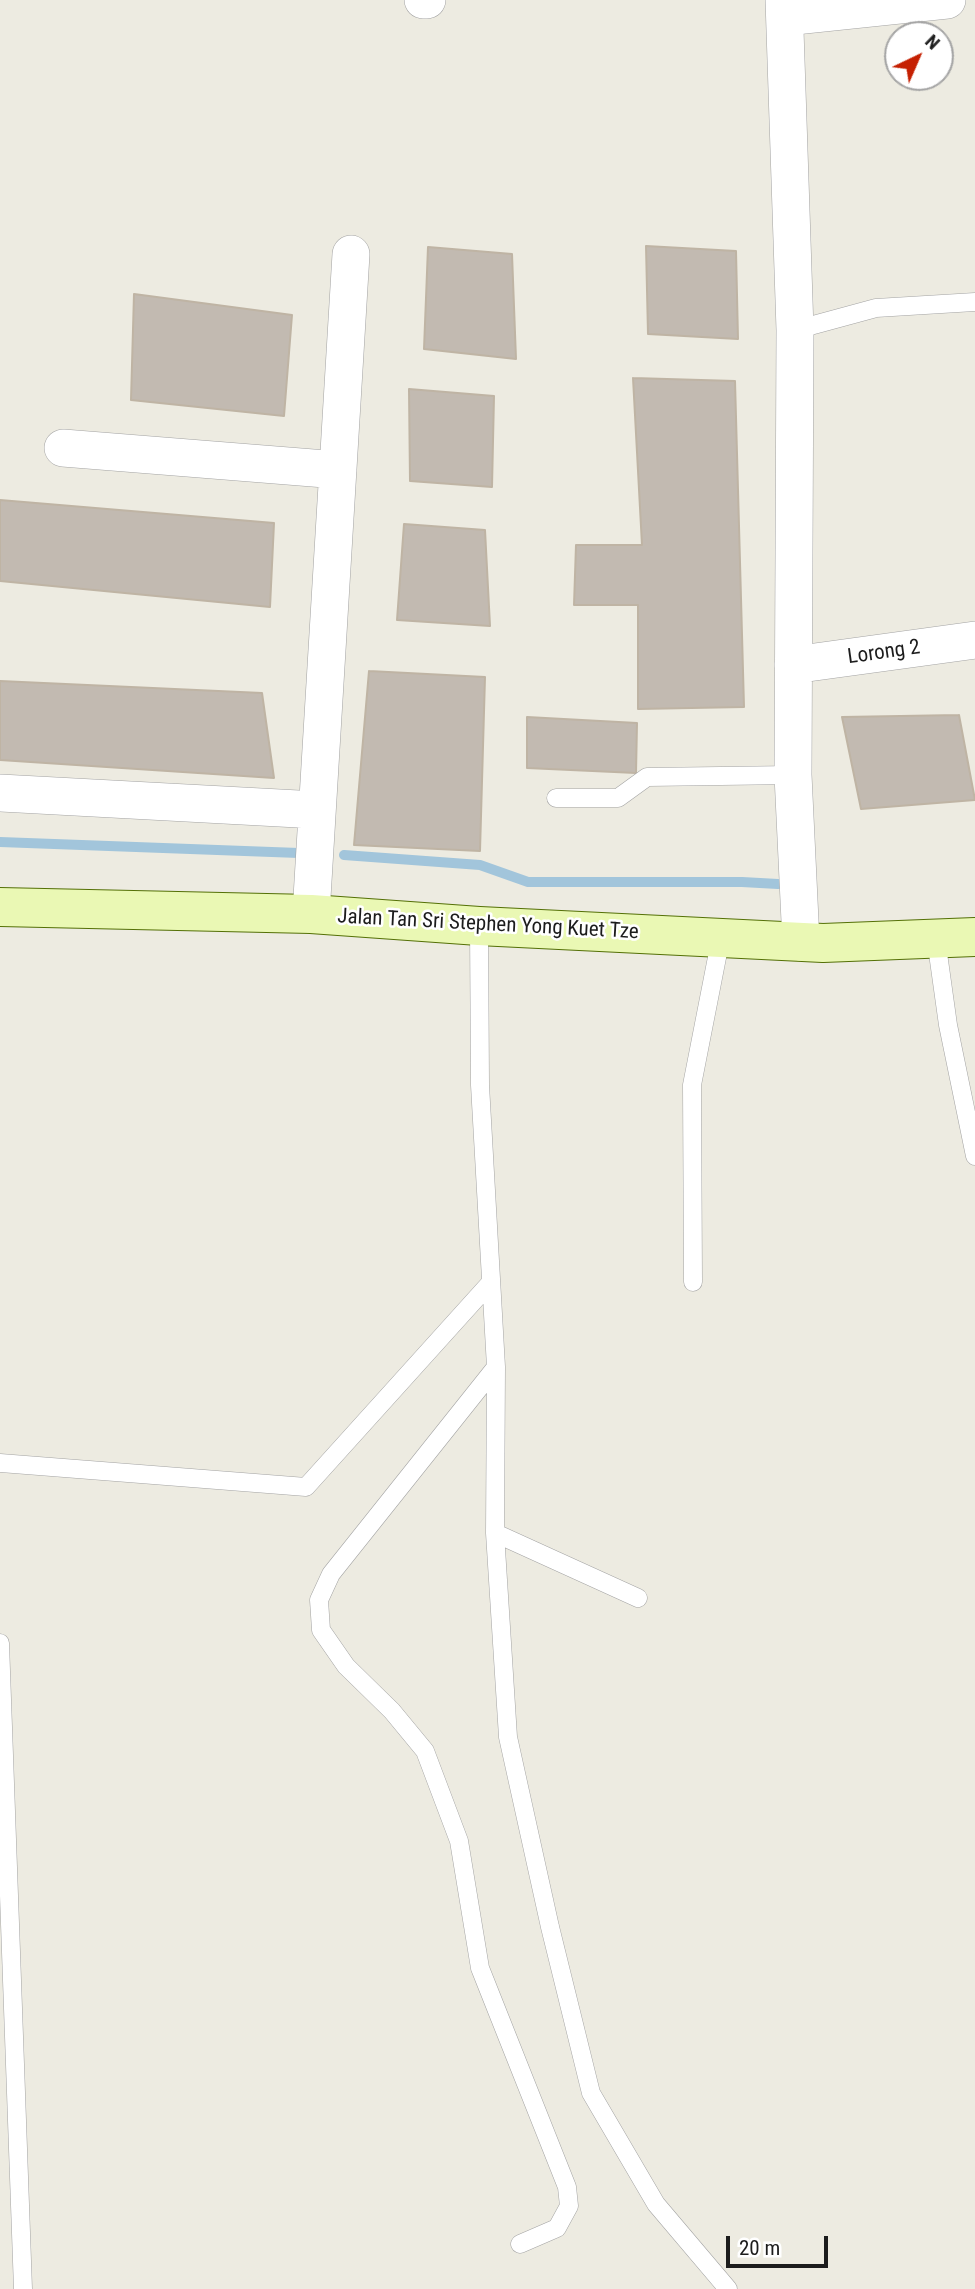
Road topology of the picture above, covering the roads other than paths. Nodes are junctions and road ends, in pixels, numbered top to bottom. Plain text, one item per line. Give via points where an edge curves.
1 (947, 0) edge
2 (784, 8) edge
3 (351, 254) dead end
4 (975, 303) edge
5 (795, 330) junction
6 (63, 448) dead end
7 (338, 470) junction
8 (975, 640) edge
9 (793, 666) junction
10 (793, 775) junction
11 (0, 793) edge
12 (556, 798) dead end
13 (317, 810) junction
14 (0, 907) edge
15 (311, 914) junction
16 (479, 926) junction
17 (721, 937) junction
18 (975, 937) edge
19 (936, 939) junction
20 (801, 942) junction
21 (975, 1156) edge
22 (491, 1282) junction
23 (693, 1282) dead end
24 (496, 1367) junction
25 (0, 1463) edge
26 (495, 1533) junction
27 (638, 1598) dead end
28 (0, 1643) edge
29 (5, 1927) edge
30 (520, 2244) dead end
31 (23, 2289) edge
32 (728, 2289) edge

1 - 2 street
2 - 5 street
3 - 7 street
4 - 5 lane via 876,308
5 - 9 street
6 - 7 street
7 - 13 street
8 - 9 street, Lorong 2
9 - 10 street
10 - 12 lane via 647,778 618,798
10 - 20 street
11 - 13 street
13 - 15 street
14 - 15 main road, Jalan Tan Sri Stephen Yong Kuet Tze
15 - 16 main road, Jalan Tan Sri Stephen Yong Kuet Tze
16 - 17 main road, Jalan Tan Sri Stephen Yong Kuet Tze
16 - 22 lane via 480,1085
17 - 20 main road, Jalan Tan Sri Stephen Yong Kuet Tze
17 - 23 lane via 692,1086
18 - 19 main road, Jalan Tan Sri Stephen Yong Kuet Tze
19 - 20 main road, Jalan Tan Sri Stephen Yong Kuet Tze
19 - 21 lane
22 - 24 lane
22 - 25 lane via 306,1487
24 - 26 lane
24 - 30 lane via 331,1574 320,1600 321,1630 346,1666 425,1751 459,1841 480,1968 567,2187 569,2206 557,2228
26 - 27 lane
26 - 32 lane via 508,1737 591,2093 656,2204
28 - 29 lane
29 - 31 lane

